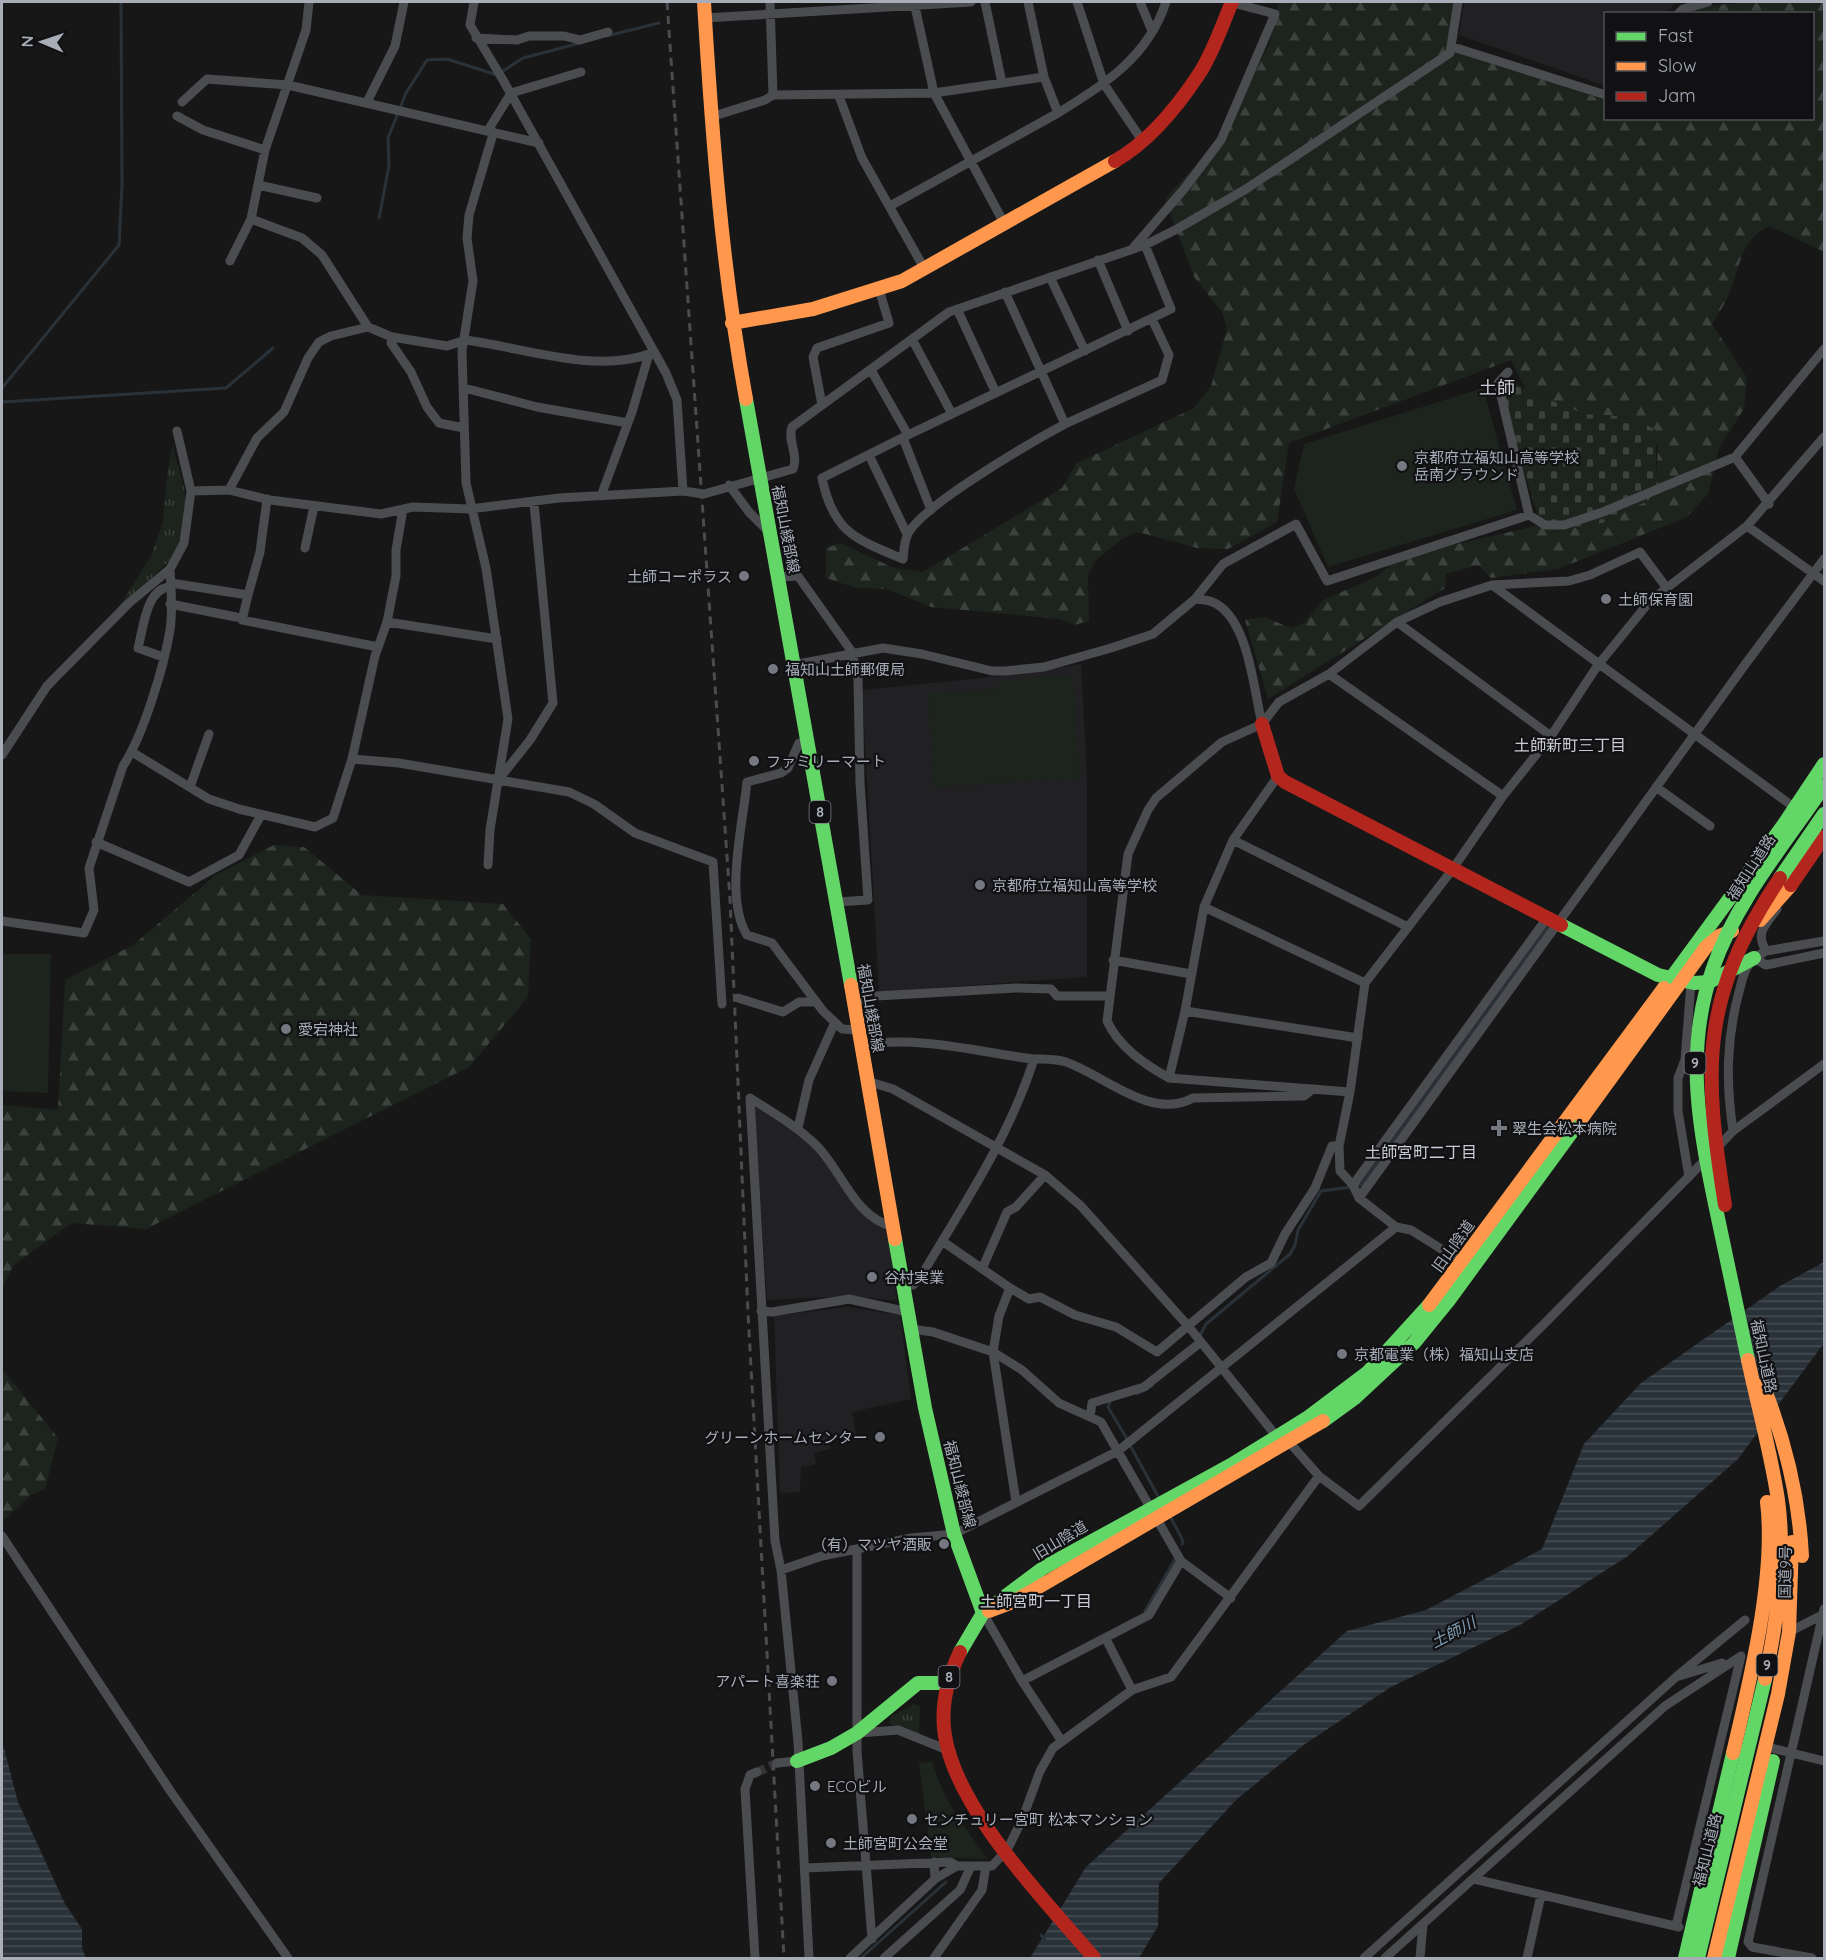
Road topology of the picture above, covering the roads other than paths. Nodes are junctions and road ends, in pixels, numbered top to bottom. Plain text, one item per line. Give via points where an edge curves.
1 (309, 2) edge
2 (404, 2) edge
3 (474, 2) edge
4 (704, 2) edge
5 (770, 2) edge
6 (971, 2) edge
7 (985, 2) edge
8 (1028, 2) edge
9 (1077, 2) edge
10 (1140, 2) edge
11 (1166, 2) edge
12 (1231, 2) edge
13 (1458, 2) edge
14 (1708, 2) edge
15 (914, 4) edge
16 (851, 6) edge
17 (1680, 12) edge
18 (771, 14) junction
19 (705, 18) junction
20 (1152, 31) junction
21 (608, 32) dead end
22 (476, 38) junction
23 (1453, 47) junction
24 (581, 72) dead end
25 (1044, 76) junction
26 (1002, 83) junction
27 (1104, 84) junction
28 (288, 85) junction
29 (511, 93) junction
30 (934, 93) junction
31 (1604, 94) edge
32 (773, 95) junction
33 (839, 96) junction
34 (182, 102) dead end
35 (367, 102) junction
36 (1058, 112) junction
37 (177, 116) dead end
38 (711, 117) junction
39 (493, 134) junction
40 (1141, 139) junction
41 (539, 143) junction
42 (265, 150) junction
43 (970, 163) junction
44 (258, 185) junction
45 (317, 198) dead end
46 (890, 207) junction
47 (251, 219) junction
48 (1004, 223) junction
49 (1145, 245) junction
50 (1132, 249) junction
51 (1098, 260) junction
52 (230, 261) dead end
53 (924, 268) junction
54 (1050, 277) junction
55 (879, 289) junction
56 (1005, 292) junction
57 (957, 309) junction
58 (1152, 319) junction
59 (732, 324) junction
60 (368, 327) junction
61 (1128, 331) junction
62 (392, 337) junction
63 (912, 339) junction
64 (465, 340) junction
65 (1824, 349) edge
66 (1085, 351) junction
67 (652, 353) junction
68 (871, 369) junction
69 (1042, 372) junction
70 (1508, 372) dead end
71 (464, 388) junction
72 (996, 393) junction
73 (822, 405) junction
74 (952, 414) junction
75 (628, 423) junction
76 (1065, 424) junction
77 (464, 428) junction
78 (177, 430) dead end
79 (905, 436) junction
80 (1824, 437) edge
81 (868, 455) junction
82 (1736, 457) junction
83 (760, 478) junction
84 (729, 485) junction
85 (229, 489) junction
86 (191, 491) junction
87 (682, 491) junction
88 (601, 496) junction
89 (267, 499) junction
90 (534, 503) junction
91 (1769, 504) junction
92 (314, 506) junction
93 (403, 509) junction
94 (470, 509) junction
95 (931, 510) junction
96 (1529, 515) junction
97 (1747, 526) junction
98 (770, 533) junction
99 (907, 534) junction
100 (304, 548) dead end
101 (1824, 559) edge
102 (170, 569) junction
103 (1814, 573) junction
104 (779, 577) junction
105 (1824, 581) edge
106 (170, 585) junction
107 (1492, 585) junction
108 (1666, 587) junction
109 (248, 596) junction
110 (1195, 599) junction
111 (170, 604) junction
112 (236, 617) dead end
113 (387, 622) junction
114 (1397, 622) junction
115 (497, 639) junction
116 (378, 647) junction
117 (852, 652) junction
118 (163, 657) junction
119 (793, 665) junction
120 (1598, 665) junction
121 (1329, 674) junction
122 (1262, 724) junction
123 (209, 734) dead end
124 (1551, 736) junction
125 (1695, 736) junction
126 (808, 742) junction
127 (132, 752) junction
128 (2, 755) edge
129 (352, 759) junction
130 (1824, 764) edge
131 (1278, 776) junction
132 (499, 779) junction
133 (1824, 786) edge
134 (1656, 787) junction
135 (190, 788) junction
136 (1503, 796) junction
137 (1795, 808) junction
138 (1824, 813) edge
139 (261, 815) junction
140 (1710, 826) dead end
141 (1824, 838) edge
142 (1233, 840) junction
143 (96, 842) junction
144 (488, 865) dead end
145 (1452, 870) junction
146 (1791, 885) junction
147 (836, 902) junction
148 (1204, 907) junction
149 (2, 921) edge
150 (1553, 921) junction
151 (1408, 927) junction
152 (1824, 941) edge
153 (1824, 953) edge
154 (1762, 958) junction
155 (1113, 960) junction
156 (1191, 974) junction
157 (1682, 978) junction
158 (1365, 983) junction
159 (1110, 996) junction
160 (738, 998) dead end
161 (863, 1000) dead end
162 (816, 1002) junction
163 (722, 1004) dead end
164 (1185, 1011) junction
165 (835, 1022) junction
166 (858, 1030) junction
167 (1359, 1038) junction
168 (861, 1045) junction
169 (1034, 1059) junction
170 (1824, 1064) edge
171 (1169, 1078) junction
172 (867, 1081) junction
173 (1313, 1089) junction
174 (1350, 1092) junction
175 (798, 1128) junction
176 (1733, 1131) junction
177 (1339, 1146) junction
178 (996, 1148) junction
179 (1044, 1176) junction
180 (1689, 1177) junction
181 (1353, 1185) junction
182 (1359, 1198) junction
183 (893, 1227) junction
184 (1396, 1227) junction
185 (942, 1240) junction
186 (1462, 1262) junction
187 (982, 1269) junction
188 (903, 1286) junction
189 (1010, 1288) junction
190 (761, 1311) junction
191 (908, 1312) junction
192 (1189, 1327) junction
193 (910, 1329) junction
194 (1201, 1342) junction
195 (993, 1352) junction
196 (1221, 1367) junction
197 (1750, 1368) junction
198 (1763, 1385) junction
199 (1090, 1417) junction
200 (1283, 1440) junction
201 (1118, 1451) junction
202 (1319, 1476) junction
203 (1016, 1502) junction
204 (1156, 1514) junction
205 (954, 1534) junction
206 (2, 1536) edge
207 (856, 1550) junction
208 (1181, 1561) junction
209 (781, 1570) junction
210 (1231, 1598) junction
211 (983, 1613) junction
212 (1824, 1613) edge
213 (1744, 1620) dead end
214 (1106, 1639) junction
215 (1820, 1655) edge
216 (1741, 1656) junction
217 (1676, 1677) junction
218 (1022, 1681) junction
219 (947, 1683) junction
220 (1132, 1690) junction
221 (857, 1733) junction
222 (1722, 1736) junction
223 (1061, 1740) junction
224 (945, 1749) junction
225 (1793, 1753) junction
226 (797, 1761) junction
227 (1824, 1761) edge
228 (777, 1763) tunnel mouth
229 (757, 1772) tunnel mouth
230 (1009, 1854) junction
231 (934, 1862) junction
232 (868, 1866) junction
233 (957, 1866) junction
234 (971, 1866) junction
235 (986, 1866) junction
236 (805, 1868) junction
237 (1474, 1879) junction
238 (935, 1880) junction
239 (1541, 1895) junction
240 (1423, 1924) junction
241 (1676, 1926) junction
242 (1690, 1930) junction
243 (872, 1939) junction
244 (288, 1959) edge
245 (755, 1959) edge
246 (809, 1959) edge
247 (850, 1959) edge
248 (884, 1959) edge
249 (934, 1959) edge
250 (1094, 1959) edge
251 (1364, 1959) edge
252 (1385, 1959) edge
253 (1420, 1959) edge
254 (1527, 1959) edge
255 (1685, 1959) edge
256 (1698, 1959) edge
257 (1714, 1959) edge
258 (1728, 1959) edge
259 (1812, 1959) edge

1 - 28 street via 306,30
2 - 35 street via 395,46
3 - 22 street via 470,25
4 - 19 main road, 福知山綾部線 / 8
5 - 18 street
6 - 15 street
7 - 26 street
8 - 25 street
9 - 27 street
10 - 20 street
11 - 20 street
12 - 40 main road via 1200,73 1161,122
12 - 50 street via 1275,14 1221,140
13 - 23 street
14 - 17 street
15 - 16 street
15 - 30 street
16 - 18 street
18 - 19 street
18 - 32 street
19 - 38 main road, 福知山綾部線 / 8
20 - 27 street via 1126,67
21 - 22 street via 580,40 564,36
22 - 29 street
23 - 31 street
23 - 49 street via 1450,53 1246,189
24 - 29 street
25 - 26 street
25 - 36 street
26 - 30 street
27 - 36 street
27 - 40 street
28 - 34 street via 207,79
28 - 35 street
28 - 42 street
29 - 39 street via 490,127
29 - 41 street
30 - 33 street
30 - 43 street
32 - 33 street
32 - 38 street
33 - 46 street via 862,158
35 - 39 street
36 - 43 street
37 - 42 street via 202,130
38 - 59 main road, 福知山綾部線 / 8
39 - 41 street
39 - 64 street via 469,215 467,238 473,281
40 - 48 main road via 1125,155
41 - 67 street
42 - 44 street
43 - 46 street
43 - 48 street
44 - 45 street
44 - 47 street
46 - 53 street
47 - 52 street
47 - 60 street via 302,238 322,255
48 - 53 main road
49 - 50 street
49 - 58 street via 1171,309
50 - 51 street
51 - 54 street
51 - 61 street
53 - 55 main road
54 - 56 street
54 - 66 street
55 - 59 main road via 813,309
55 - 73 street via 889,323 817,348 813,357
56 - 57 street
56 - 69 street
57 - 63 street
57 - 72 street
58 - 61 street
58 - 76 street via 1169,355 1162,380
59 - 83 main road, 福知山綾部線 / 8
60 - 62 street
60 - 85 street via 319,342 284,412 257,438
61 - 66 street
62 - 64 street via 447,346
62 - 77 street via 391,343 439,423
63 - 68 street
63 - 74 street
64 - 67 street via 589,361 617,362
64 - 71 street
65 - 82 street
66 - 69 street
67 - 75 street
67 - 87 street via 677,400
68 - 73 street
68 - 79 street
69 - 72 street
69 - 76 street
70 - 96 street via 1498,383
71 - 75 street via 537,407
71 - 77 street
72 - 74 street
73 - 83 street via 792,427 797,460 793,469
74 - 79 street
75 - 88 street
76 - 95 street via 1027,444
77 - 94 street
78 - 86 street
79 - 81 street
79 - 95 street
80 - 91 street
81 - 99 street
81 - 99 street via 822,478 826,499 838,522 858,538 903,559
82 - 91 street
82 - 96 street via 1564,525 1545,525
83 - 84 street
83 - 98 main road, 福知山綾部線 / 8
84 - 87 street via 704,494
84 - 98 street
85 - 86 street
85 - 89 street
86 - 102 street via 184,543
87 - 88 street
88 - 90 street
89 - 92 street
89 - 109 street via 260,552
90 - 94 street
90 - 132 street via 553,703
91 - 97 street
92 - 93 street via 381,514
92 - 100 street
93 - 94 street
93 - 113 street
94 - 115 street via 486,568
95 - 99 street
96 - 110 street via 1327,581 1296,524 1223,564
97 - 103 street
97 - 108 street
98 - 104 main road, 福知山綾部線 / 8
101 - 103 street
102 - 106 street
102 - 128 street via 129,603 46,686
103 - 105 street
103 - 125 street
104 - 117 street via 798,576
104 - 119 main road, 福知山綾部線 / 8
106 - 109 street
106 - 111 street
106 - 118 street via 152,597 138,648
107 - 108 street via 1569,581 1590,576 1640,552
107 - 114 street via 1440,602
107 - 120 street
108 - 120 street
109 - 116 street via 242,620
110 - 117 street via 1154,634 1044,667 992,672 883,648
110 - 122 street via 1222,607 1234,621 1244,642
111 - 112 street
111 - 118 street via 170,629
113 - 115 street
113 - 116 street
114 - 121 street
114 - 124 street
115 - 132 street via 508,719
116 - 129 street
117 - 119 street
117 - 147 street via 858,679 868,900
118 - 127 street
119 - 126 main road, 福知山綾部線 / 8
120 - 124 street
120 - 125 street
121 - 122 street via 1279,702
121 - 136 street
122 - 131 main road
122 - 155 street via 1222,742 1156,798 1148,810 1128,854
123 - 135 street
124 - 136 street
125 - 134 street
125 - 137 street
126 - 147 main road, 福知山綾部線 / 8
126 - 162 street via 799,743 788,768 781,774 747,782 737,902 739,922 747,935 772,943
127 - 135 street
127 - 143 street via 123,766
129 - 132 street
129 - 139 street via 333,818 315,827
130 - 137 main road, 旧山陰道
131 - 142 street
131 - 145 main road
132 - 144 street
132 - 163 street via 569,792 594,804 635,834 713,862
133 - 197 main road, 福知山道路 / 9, bridge via 1733,926 1713,966 1696,1039 1699,1130
134 - 140 street
134 - 150 street
135 - 139 street via 209,799
136 - 145 street
137 - 157 main road, 旧山陰道
138 - 198 main road, 福知山道路 / 9, bridge via 1748,931 1728,970 1711,1040 1713,1132
139 - 143 street via 239,855 189,882
141 - 146 main road
142 - 148 street
142 - 151 street
143 - 149 street via 89,868 94,910 84,933
145 - 150 main road
145 - 151 street
146 - 154 street via 1761,933
146 - 157 main road via 1758,922 1719,936 1706,947
147 - 166 main road, 福知山綾部線 / 8
148 - 156 street
148 - 158 street
150 - 157 main road via 1658,975
150 - 181 street
150 - 182 street
151 - 158 street
152 - 154 street
153 - 154 street
154 - 157 main road via 1704,984
154 - 176 street via 1746,967 1728,1037 1727,1091
155 - 156 street
155 - 159 street
156 - 164 street
157 - 180 street via 1685,1060 1678,1078 1678,1111
157 - 186 main road, 旧山陰道
157 - 200 main road via 1414,1343 1356,1397
158 - 167 street
159 - 161 street via 1057,996 1051,989 1016,988
159 - 171 street via 1107,1021 1114,1037
160 - 162 street via 783,1012 799,1002
162 - 165 street
164 - 167 street
164 - 171 street
165 - 166 street via 842,1029
165 - 175 street via 809,1080
166 - 168 main road, 福知山綾部線 / 8
167 - 174 street
168 - 169 street via 921,1042
168 - 172 main road, 福知山綾部線 / 8
169 - 173 street via 1065,1061 1117,1090 1155,1102 1182,1104 1193,1098 1304,1096
169 - 178 street via 1013,1117
170 - 176 street
171 - 173 street
172 - 178 street via 893,1089
172 - 183 main road, 福知山綾部線 / 8
173 - 174 street
174 - 177 street
175 - 183 street via 838,1173 858,1206 878,1223
175 - 190 street via 750,1098
176 - 180 street
177 - 181 street via 1340,1171
177 - 192 street via 1332,1146 1315,1188 1285,1233 1271,1263 1246,1277
178 - 179 street
178 - 185 street
179 - 187 street via 1007,1212
179 - 192 street via 1081,1206
180 - 202 street via 1359,1506
181 - 182 street
182 - 184 street
183 - 188 main road, 福知山綾部線 / 8
184 - 186 street via 1411,1230
184 - 196 street
185 - 187 street
185 - 188 street via 920,1278 913,1285
186 - 200 main road, 旧山陰道 via 1381,1359
187 - 189 street
188 - 191 main road, 福知山綾部線 / 8
189 - 192 street via 1029,1299 1040,1297 1075,1315 1116,1327 1157,1352
189 - 195 street via 999,1316
190 - 191 street via 849,1299
190 - 209 street via 775,1541
191 - 193 main road, 福知山綾部線 / 8
192 - 194 street
193 - 195 street via 933,1332
193 - 205 main road, 福知山綾部線 / 8
194 - 196 street
194 - 199 street via 1144,1387 1092,1403
195 - 199 street via 1022,1370 1059,1404
195 - 203 street
196 - 200 street
196 - 201 street
197 - 242 main road, 9, bridge via 1769,1519 1768,1560 1755,1653
197 - 256 main road, 福知山道路 / 9, bridge via 1782,1530 1779,1597 1760,1701
198 - 257 main road, 福知山道路 / 9, bridge via 1792,1531 1789,1632 1778,1694
198 - 258 main road, 国道9号 / 9, bridge via 1795,1493 1802,1537 1797,1642
199 - 201 street via 1101,1422
200 - 202 street
200 - 204 main road
201 - 203 street
201 - 204 street
202 - 210 street
203 - 205 street
204 - 208 street
204 - 211 main road via 1013,1602
205 - 207 street
205 - 211 main road, 福知山綾部線 / 8
206 - 244 street via 171,1792
207 - 209 street
207 - 221 street
208 - 210 street
208 - 214 street via 1149,1615
209 - 226 street
210 - 220 street via 1171,1677
211 - 218 street
211 - 219 main road, 8 via 967,1637
212 - 215 street
212 - 216 street
213 - 217 street
214 - 218 street
214 - 220 street
215 - 225 street
216 - 217 street
216 - 222 street
216 - 237 street via 1665,1706
217 - 251 street
218 - 223 street
219 - 221 main road via 918,1683
219 - 224 main road, 8 via 942,1722
220 - 223 street
221 - 224 street via 898,1730
221 - 226 main road
221 - 232 street
222 - 225 street
222 - 241 street
223 - 230 street via 1040,1771
224 - 230 main road, 8 via 972,1806
225 - 227 street
225 - 259 street via 1748,1942 1752,1947
226 - 228 street
226 - 236 street
229 - 245 street via 750,1774 745,1789
230 - 235 street
230 - 250 main road, 8
231 - 232 street
231 - 233 street
231 - 238 street
232 - 236 street
232 - 243 street
233 - 234 street
233 - 238 street
234 - 235 street
234 - 248 street via 960,1890
235 - 249 street via 982,1890
236 - 246 street
237 - 239 street
237 - 240 street
238 - 243 street
239 - 241 street
239 - 254 street
240 - 252 street
240 - 253 street
241 - 242 street
242 - 255 main road, 9
243 - 247 street

